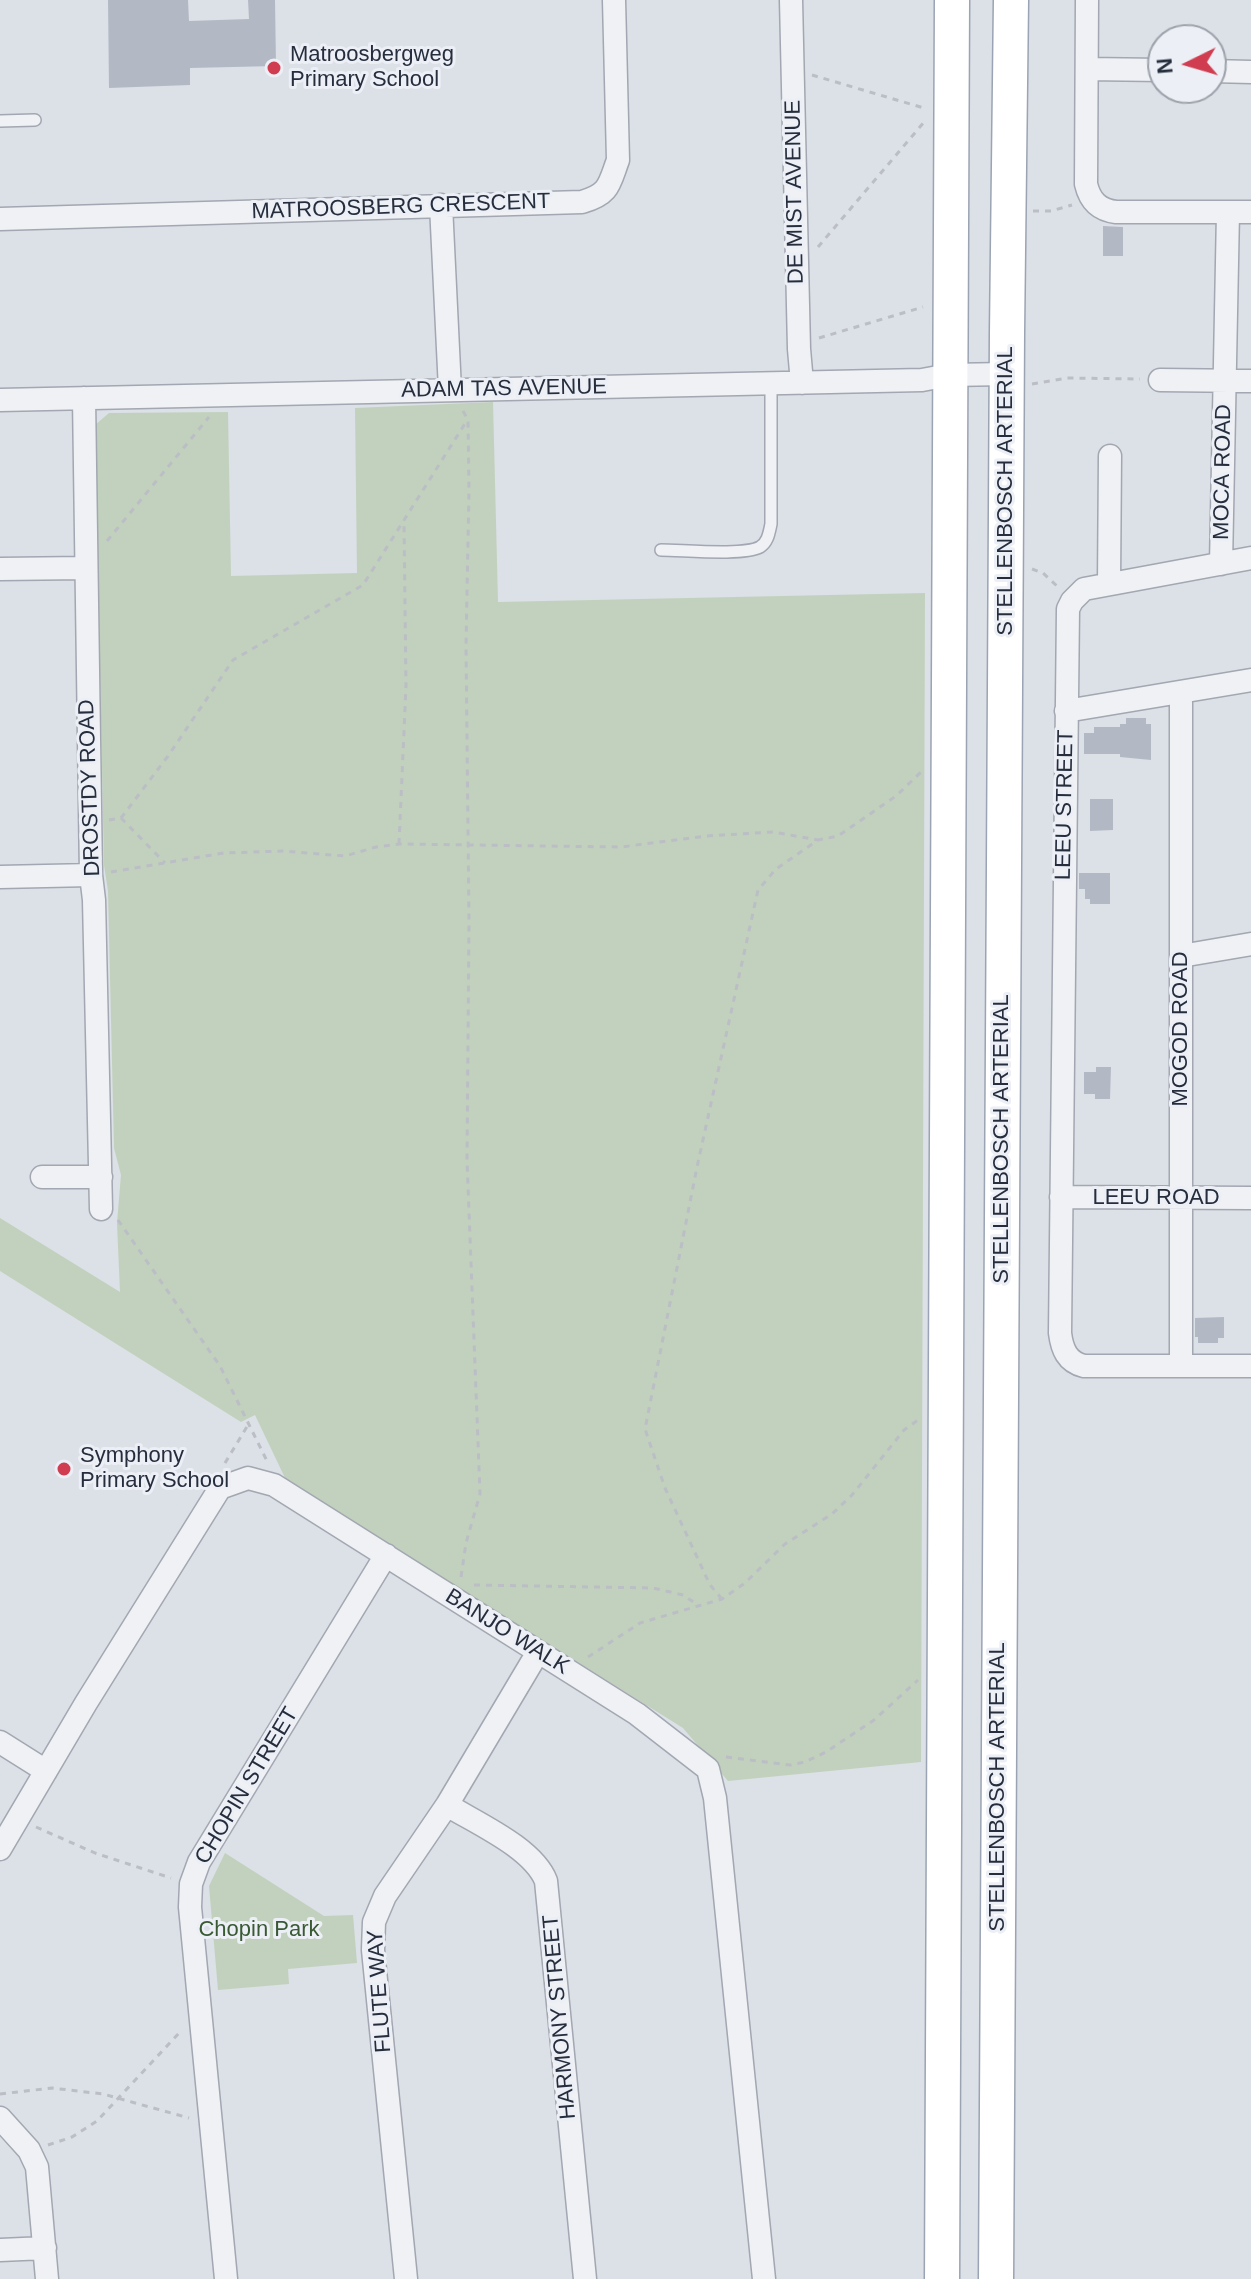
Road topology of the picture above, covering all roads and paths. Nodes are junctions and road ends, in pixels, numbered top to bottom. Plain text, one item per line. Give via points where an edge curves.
1 (614, 0) edge
2 (791, 0) edge
3 (952, 0) edge
4 (1011, 0) edge
5 (1087, 0) edge
6 (1087, 69) junction
7 (1147, 70) edge
8 (1227, 71) edge
9 (1251, 72) edge
10 (793, 75) junction
11 (35, 120) dead end
12 (0, 121) edge
13 (1089, 194) junction
14 (441, 205) junction
15 (1030, 211) dead end
16 (1240, 212) edge
17 (0, 219) edge
18 (797, 249) junction
19 (934, 305) dead end
20 (799, 349) junction
21 (949, 375) junction
22 (1018, 379) junction
23 (1160, 380) joint
24 (1225, 381) junction
25 (1251, 381) edge
26 (771, 383) junction
27 (802, 383) junction
28 (450, 390) junction
29 (227, 395) junction
30 (84, 398) junction
31 (0, 400) edge
32 (468, 420) junction
33 (1110, 456) dead end
34 (404, 520) junction
35 (661, 550) dead end
36 (1251, 558) edge
37 (1221, 564) junction
38 (1028, 567) dead end
39 (84, 568) junction
40 (0, 569) edge
41 (1109, 583) junction
42 (1072, 601) junction
43 (1251, 680) edge
44 (1181, 692) junction
45 (1066, 711) junction
46 (929, 768) dead end
47 (121, 818) junction
48 (90, 823) junction
49 (818, 840) junction
50 (468, 843) junction
51 (399, 844) junction
52 (165, 863) junction
53 (91, 875) junction
54 (0, 877) edge
55 (1251, 944) edge
56 (1181, 956) junction
57 (42, 1177) dead end
58 (101, 1177) junction
59 (1061, 1197) junction
60 (1181, 1198) junction
61 (1251, 1198) edge
62 (110, 1215) joint
63 (1181, 1366) junction
64 (1251, 1366) edge
65 (924, 1414) dead end
66 (249, 1424) junction
67 (225, 1463) dead end
68 (272, 1471) dead end
69 (386, 1555) junction
70 (455, 1591) junction
71 (722, 1599) junction
72 (698, 1605) junction
73 (538, 1652) junction
74 (575, 1675) junction
75 (923, 1677) dead end
76 (0, 1742) edge
77 (708, 1769) junction
78 (46, 1771) junction
79 (447, 1805) junction
80 (30, 1826) dead end
81 (0, 1849) edge
82 (182, 1882) dead end
83 (201, 2019) junction
84 (0, 2094) edge
85 (119, 2099) junction
86 (0, 2118) edge
87 (211, 2127) junction
88 (29, 2150) junction
89 (45, 2248) junction
90 (0, 2250) edge
91 (47, 2279) edge
92 (226, 2279) edge
93 (406, 2279) edge
94 (585, 2279) edge
95 (764, 2279) edge
96 (942, 2279) edge
97 (996, 2279) edge

1 - 14 street, MATROOSBERG CRESCENT via 618,160 605,192 582,202
2 - 10 street, DE MIST AVENUE
3 - 21 main road
4 - 22 main road, STELLENBOSCH ARTERIAL
5 - 6 street
6 - 7 street
6 - 13 street
8 - 9 street
10 - 18 street, DE MIST AVENUE
10 - 18 path via 810,74 934,111 812,254
11 - 12 lane
13 - 15 path via 1051,211
13 - 16 street via 1108,211
14 - 17 street, MATROOSBERG CRESCENT
14 - 28 street
16 - 24 street, MOCA ROAD
18 - 20 street, DE MIST AVENUE
19 - 20 path via 817,338
20 - 27 street, DE MIST AVENUE
21 - 22 street, ADAM TAS AVENUE
21 - 27 street, ADAM TAS AVENUE
21 - 96 main road
22 - 23 path
22 - 97 main road, STELLENBOSCH ARTERIAL
23 - 24 street
24 - 25 street
24 - 37 street, MOCA ROAD
26 - 27 street, ADAM TAS AVENUE
26 - 28 street, ADAM TAS AVENUE
26 - 35 lane via 771,524 763,546 748,551
28 - 29 street, ADAM TAS AVENUE
28 - 32 path
29 - 30 street, ADAM TAS AVENUE
29 - 39 path
30 - 31 street, ADAM TAS AVENUE
30 - 39 street, DROSTDY ROAD
32 - 34 path
32 - 50 path
33 - 41 street
34 - 47 path via 363,585 233,660
34 - 51 path via 406,686
36 - 37 street
37 - 41 street
38 - 42 path via 1043,573
39 - 40 street
39 - 48 street, DROSTDY ROAD
41 - 42 street via 1084,589
42 - 45 street, LEEU STREET via 1066,619
43 - 44 street
44 - 45 street
44 - 56 street, MOGOD ROAD
45 - 59 street, LEEU STREET
46 - 49 path via 838,836
47 - 48 path
47 - 52 path
48 - 53 street, DROSTDY ROAD
49 - 50 path via 773,832 621,847
49 - 71 path via 776,869 758,890 645,1429 665,1488 710,1585
50 - 51 path
50 - 70 path via 467,1160 480,1494
51 - 52 path via 345,856 224,853
52 - 53 path
53 - 54 street
53 - 58 street, DROSTDY ROAD
55 - 56 street
56 - 60 street, MOGOD ROAD
57 - 58 street
58 - 62 street, DROSTDY ROAD
59 - 60 street, LEEU ROAD
59 - 63 street, LEEU STREET via 1060,1333 1069,1359 1084,1366
60 - 61 street, LEEU ROAD
60 - 63 street, MOGOD ROAD
62 - 66 path via 220,1366
63 - 64 street, LEEU STREET
65 - 71 path via 832,1514 785,1544
66 - 67 path
66 - 68 path
69 - 70 street, BANJO WALK
69 - 78 street, BANJO WALK via 274,1485 248,1478 220,1488
69 - 83 street, CHOPIN STREET via 199,1862 190,1907
70 - 72 path via 653,1588 683,1595
70 - 73 street, BANJO WALK
71 - 72 path
72 - 74 path via 640,1623 582,1661
73 - 74 street, BANJO WALK
73 - 79 street, FLUTE WAY
74 - 77 street, BANJO WALK
75 - 77 path via 874,1720 805,1762 790,1765 719,1756
76 - 78 street
77 - 95 street
78 - 81 street, BANJO WALK
79 - 93 street, FLUTE WAY via 385,1896 374,1922
79 - 94 street, HARMONY STREET via 527,1855 546,1881
80 - 82 path
83 - 85 path via 187,2021
83 - 87 street, CHOPIN STREET
84 - 85 path via 52,2088
85 - 87 path
85 - 88 path via 72,2137
86 - 88 street
87 - 92 street, CHOPIN STREET
88 - 89 street via 37,2167
89 - 90 street
89 - 91 street

